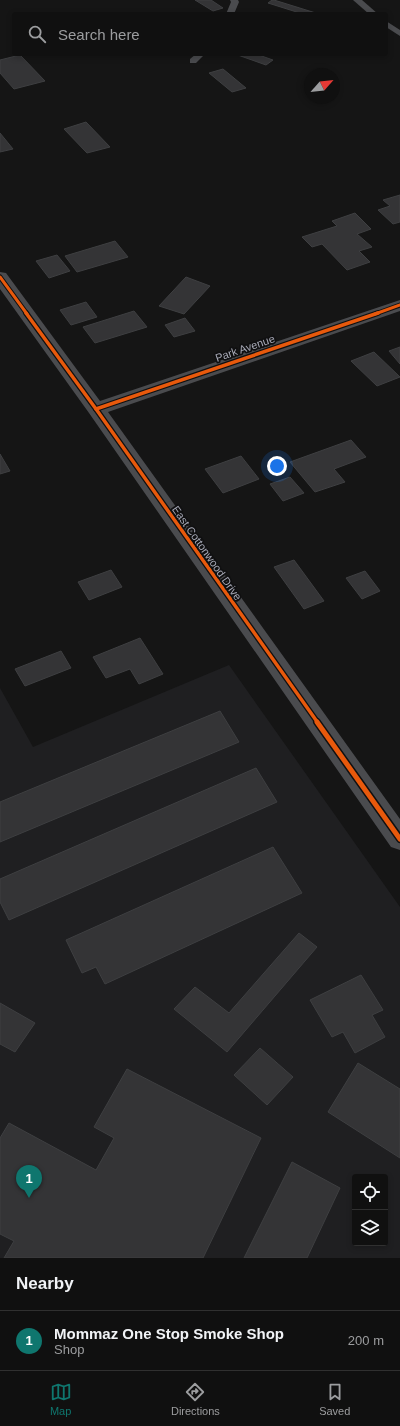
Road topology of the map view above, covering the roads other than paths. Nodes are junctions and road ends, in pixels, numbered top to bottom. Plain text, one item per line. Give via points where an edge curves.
1 (234, 0) edge
2 (357, 0) edge
3 (231, 12) edge
4 (372, 12) edge
5 (388, 25) edge
6 (400, 34) edge
7 (199, 56) edge
8 (193, 61) dead end
9 (0, 277) edge
10 (400, 305) edge
11 (96, 409) junction
12 (400, 839) edge

1 - 3 lane
2 - 4 lane
5 - 6 lane
7 - 8 lane
9 - 11 street, East Cottonwood Drive
10 - 11 street, Park Avenue
11 - 12 street, East Cottonwood Drive

